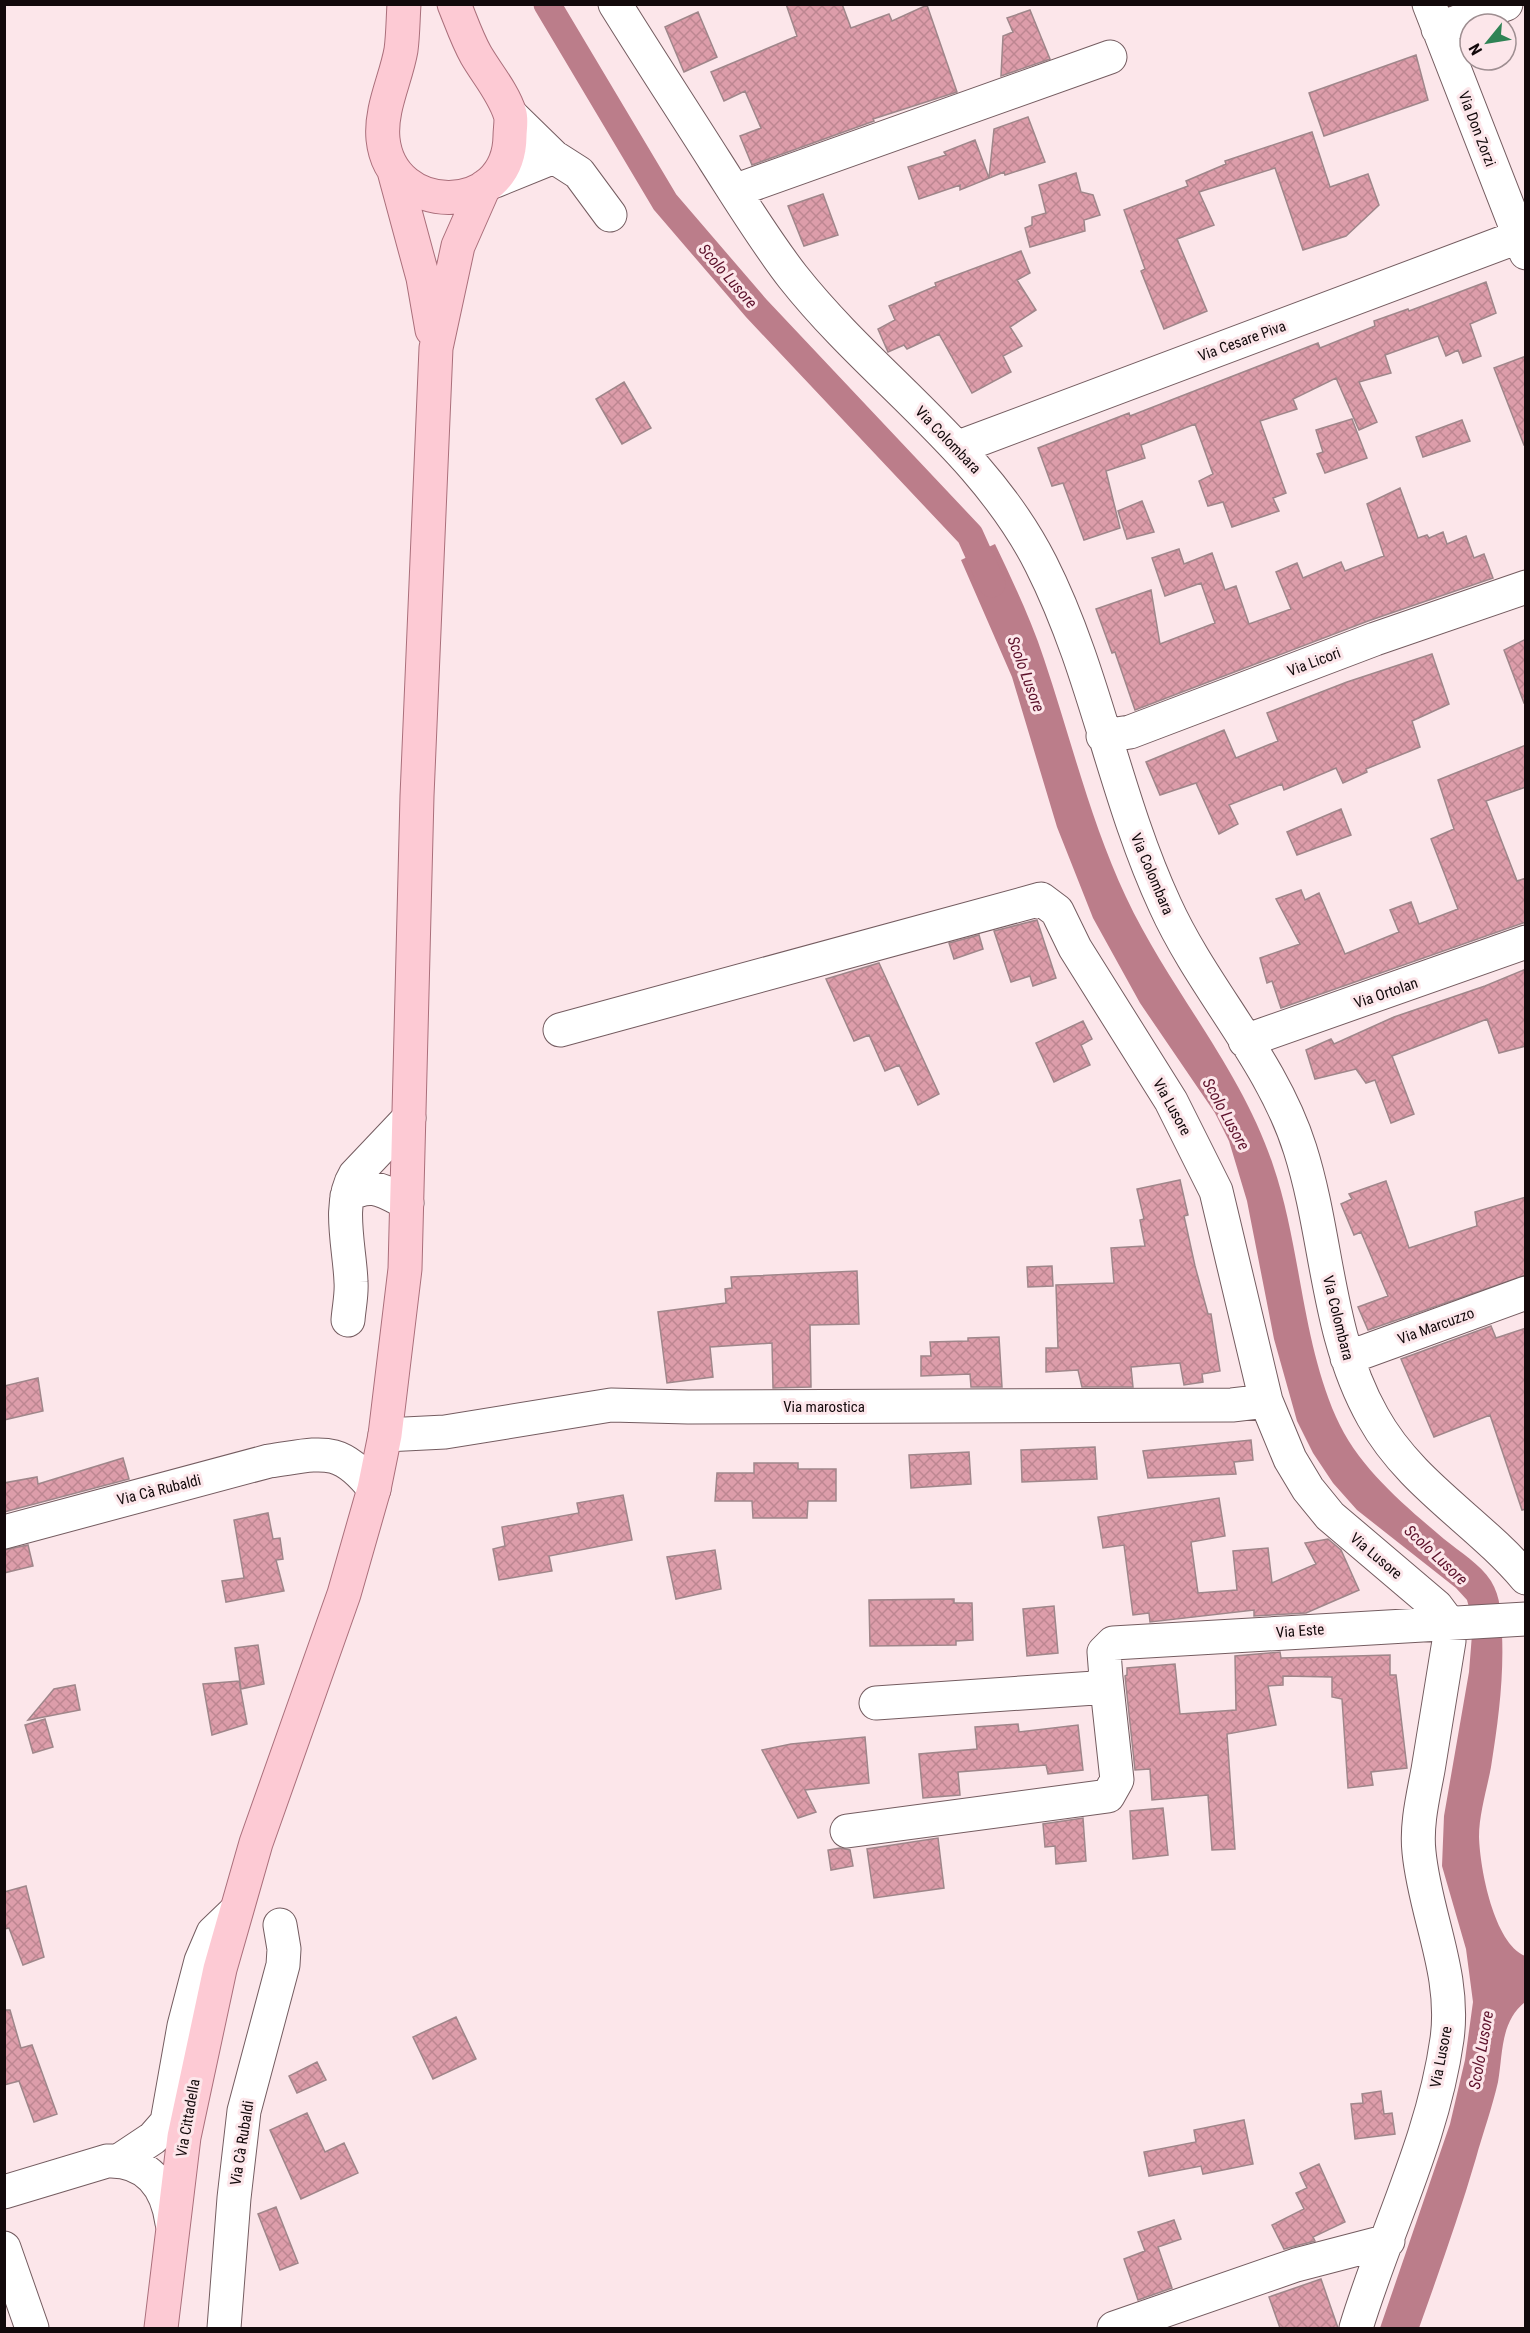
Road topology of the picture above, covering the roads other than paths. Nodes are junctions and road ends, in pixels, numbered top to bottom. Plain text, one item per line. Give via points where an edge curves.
1 (404, 4) edge
2 (454, 4) edge
3 (1506, 4) edge
4 (624, 8) edge
5 (1434, 17) edge
6 (1110, 57) dead end
7 (511, 116) junction
8 (554, 157) junction
9 (394, 171) junction
10 (489, 184) junction
11 (734, 191) junction
12 (610, 215) dead end
13 (1524, 242) edge
14 (436, 348) junction
15 (959, 447) junction
16 (1526, 587) edge
17 (1103, 736) junction
18 (1526, 942) edge
19 (560, 1030) dead end
20 (1245, 1041) junction
21 (409, 1118) junction
22 (346, 1196) junction
23 (407, 1203) junction
24 (1526, 1293) edge
25 (348, 1320) dead end
26 (1347, 1358) junction
27 (1266, 1401) junction
28 (385, 1436) junction
29 (374, 1489) junction
30 (4, 1532) edge
31 (1526, 1578) edge
32 (1521, 1619) edge
33 (1455, 1622) junction
34 (1106, 1678) junction
35 (876, 1704) dead end
36 (847, 1831) dead end
37 (236, 1911) junction
38 (280, 1925) dead end
39 (120, 2160) junction
40 (4, 2192) edge
41 (172, 2223) junction
42 (1388, 2241) junction
43 (4, 2248) edge
44 (32, 2328) edge
45 (160, 2328) edge
46 (224, 2328) edge
47 (1114, 2328) edge
48 (1356, 2328) edge

1 - 9 main road via 400,51 383,139
2 - 7 main road via 475,52
3 - 5 street
4 - 11 street, Via Colombara
5 - 13 street, Via Don Zorzi
6 - 11 street
7 - 8 street
7 - 10 main road via 510,153
8 - 10 street
8 - 12 street via 590,185
9 - 10 main road via 419,193 448,199 474,193
9 - 14 main road via 423,278
10 - 14 main road via 458,246
11 - 15 street, Via Colombara via 791,274 824,312 872,365
13 - 15 street, Via Cesare Piva
14 - 21 main road, Via Cittadella via 417,796
15 - 17 street, Via Colombara via 1018,522 1041,564 1079,656
16 - 17 street, Via Licori via 1130,732
17 - 20 street, Via Colombara via 1135,837 1166,909
18 - 20 street, Via Ortolan
19 - 27 street, Via Lusore via 1041,899 1057,911 1075,948 1171,1101 1216,1191
20 - 26 street, Via Colombara via 1286,1113 1300,1148
21 - 22 street via 355,1174
21 - 23 main road, Via Cittadella
22 - 23 street via 368,1187
22 - 25 street via 351,1285
23 - 28 main road, Via Cittadella via 405,1269
24 - 26 street, Via Marcuzzo
26 - 31 street, Via Colombara via 1374,1419 1405,1463
27 - 28 street, Via marostica via 1232,1405 611,1405 445,1432
27 - 33 street, Via Lusore via 1290,1459 1330,1516
28 - 29 main road, Via Cittadella
29 - 30 street, Via Cà Rubaldi via 349,1461 314,1455 269,1461
29 - 37 main road, Via Cittadella via 344,1594
32 - 33 street, Via Este
33 - 34 street, Via Este via 1113,1643 1104,1652
33 - 42 street, Via Lusore via 1420,1817 1418,1848 1444,1959 1449,2002 1447,2039 1414,2169
34 - 35 street via 1095,1688
34 - 36 street, Via Este via 1117,1780 1108,1796
37 - 39 street via 213,1933 201,1960 183,2026 167,2122 153,2138
37 - 41 main road, Via Cittadella via 196,2073
38 - 46 street, Via Cà Rubaldi via 283,1965 244,2111
39 - 40 street
39 - 41 street via 156,2178 167,2196
41 - 45 main road, Via Cittadella
42 - 47 street via 1296,2265
42 - 48 street, Via Lusore
43 - 44 street

